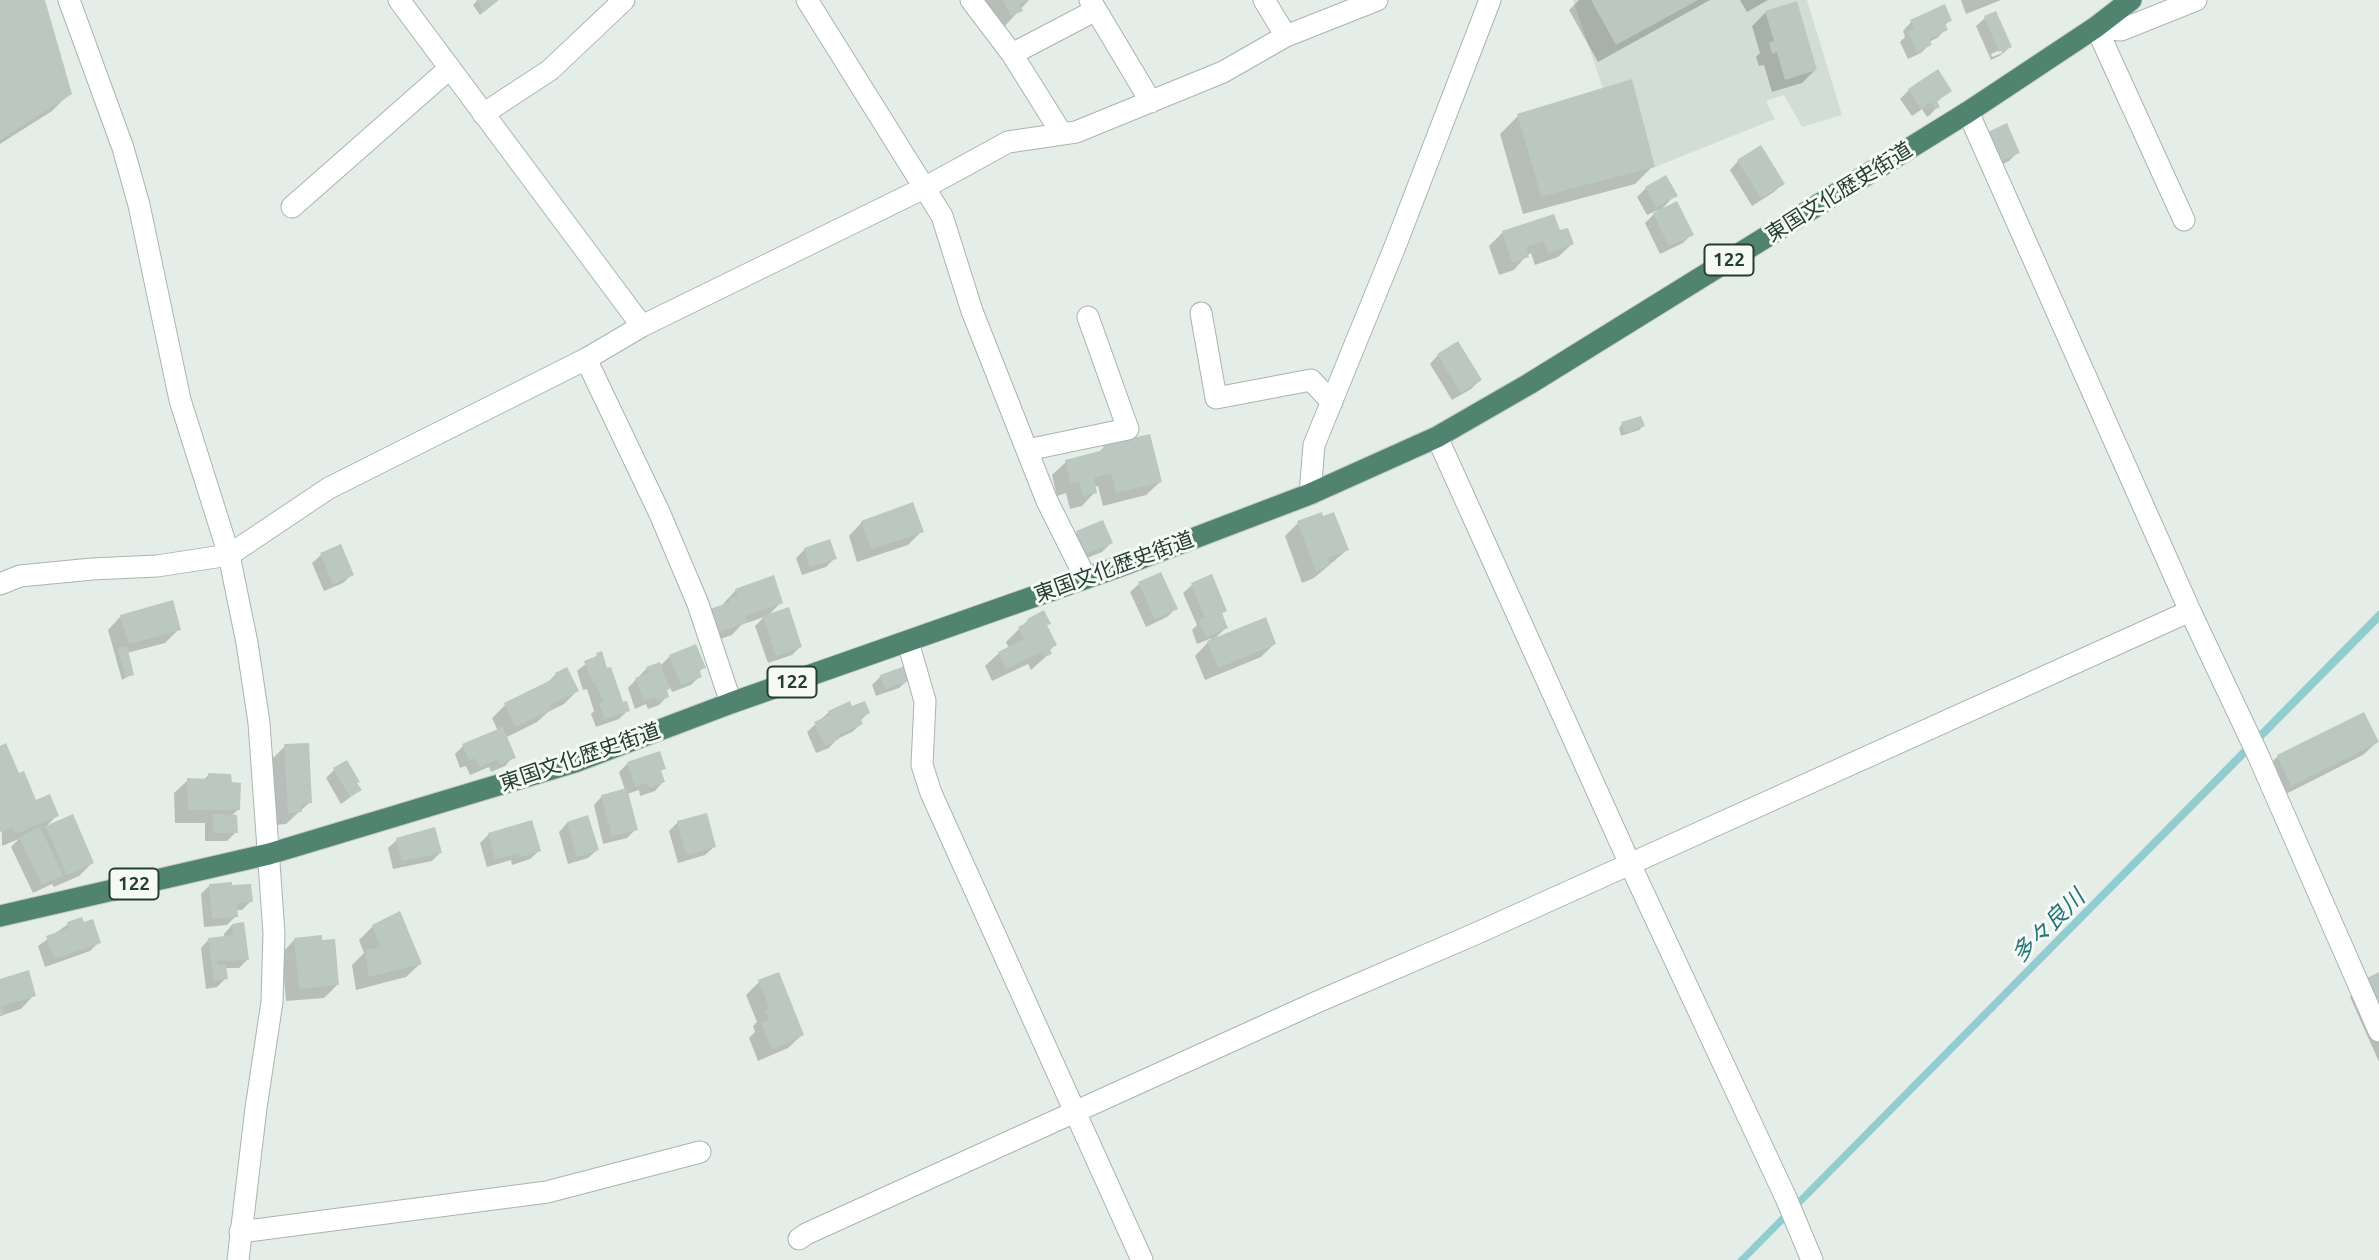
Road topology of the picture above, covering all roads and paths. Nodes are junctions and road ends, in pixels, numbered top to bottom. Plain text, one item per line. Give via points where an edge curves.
1 (69, 0) edge
2 (399, 0) edge
3 (624, 0) edge
4 (807, 0) edge
5 (971, 0) edge
6 (1264, 0) edge
7 (1377, 0) edge
8 (1490, 0) edge
9 (2131, 0) edge
10 (2196, 0) edge
11 (1093, 5) edge
12 (2096, 27) junction
13 (1286, 36) junction
14 (1012, 54) junction
15 (450, 68) junction
16 (1151, 102) junction
17 (1968, 112) junction
18 (483, 114) junction
19 (1062, 134) junction
20 (924, 188) junction
21 (292, 207) dead end
22 (2184, 220) dead end
23 (1201, 313) dead end
24 (1088, 317) dead end
25 (642, 327) junction
26 (586, 359) junction
27 (1332, 402) junction
28 (1437, 437) junction
29 (1027, 450) junction
30 (1310, 494) junction
31 (229, 555) junction
32 (1086, 578) junction
33 (0, 584) edge
34 (2190, 611) junction
35 (908, 642) junction
36 (731, 703) junction
37 (269, 854) junction
38 (1630, 864) junction
39 (0, 916) edge
40 (2379, 1031) edge
41 (1076, 1112) junction
42 (700, 1152) dead end
43 (240, 1232) junction
44 (799, 1239) dead end
45 (238, 1260) edge
46 (1142, 1260) edge
47 (1812, 1260) edge

1 - 31 street via 123,149 180,400
2 - 15 street
3 - 18 street via 550,70
4 - 20 street
5 - 14 street
6 - 13 street
7 - 13 street
8 - 27 street
9 - 12 highway, 東国文化歴史街道 / 122
10 - 12 street via 2120,30
11 - 14 street
11 - 16 street
12 - 17 highway, 東国文化歴史街道 / 122
12 - 22 street
13 - 16 street via 1223,72
14 - 19 street
15 - 18 street
15 - 21 street
16 - 19 street
17 - 28 highway, 東国文化歴史街道 / 122
17 - 34 street
18 - 25 street
19 - 20 street via 1008,142
20 - 25 street
20 - 29 street via 942,216 972,311
23 - 27 street via 1216,398 1311,380
24 - 29 street via 1128,429
25 - 26 street
26 - 31 street via 329,488
26 - 36 street via 698,604
27 - 30 street via 1314,445
28 - 30 highway, 東国文化歴史街道 / 122
28 - 38 street
29 - 32 street
30 - 32 highway, 東国文化歴史街道 / 122
31 - 33 street via 157,566 20,576
31 - 37 street via 257,709
32 - 35 highway, 東国文化歴史街道 / 122
34 - 38 street
34 - 40 street
35 - 36 highway, 東国文化歴史街道 / 122
35 - 41 street via 925,701 922,765 931,793
36 - 37 highway, 東国文化歴史街道 / 122 via 575,762
37 - 39 highway, 東国文化歴史街道 / 122
37 - 43 street via 272,1002
38 - 41 street
38 - 47 street
41 - 44 street
41 - 46 street
42 - 43 street via 547,1192
43 - 45 street

